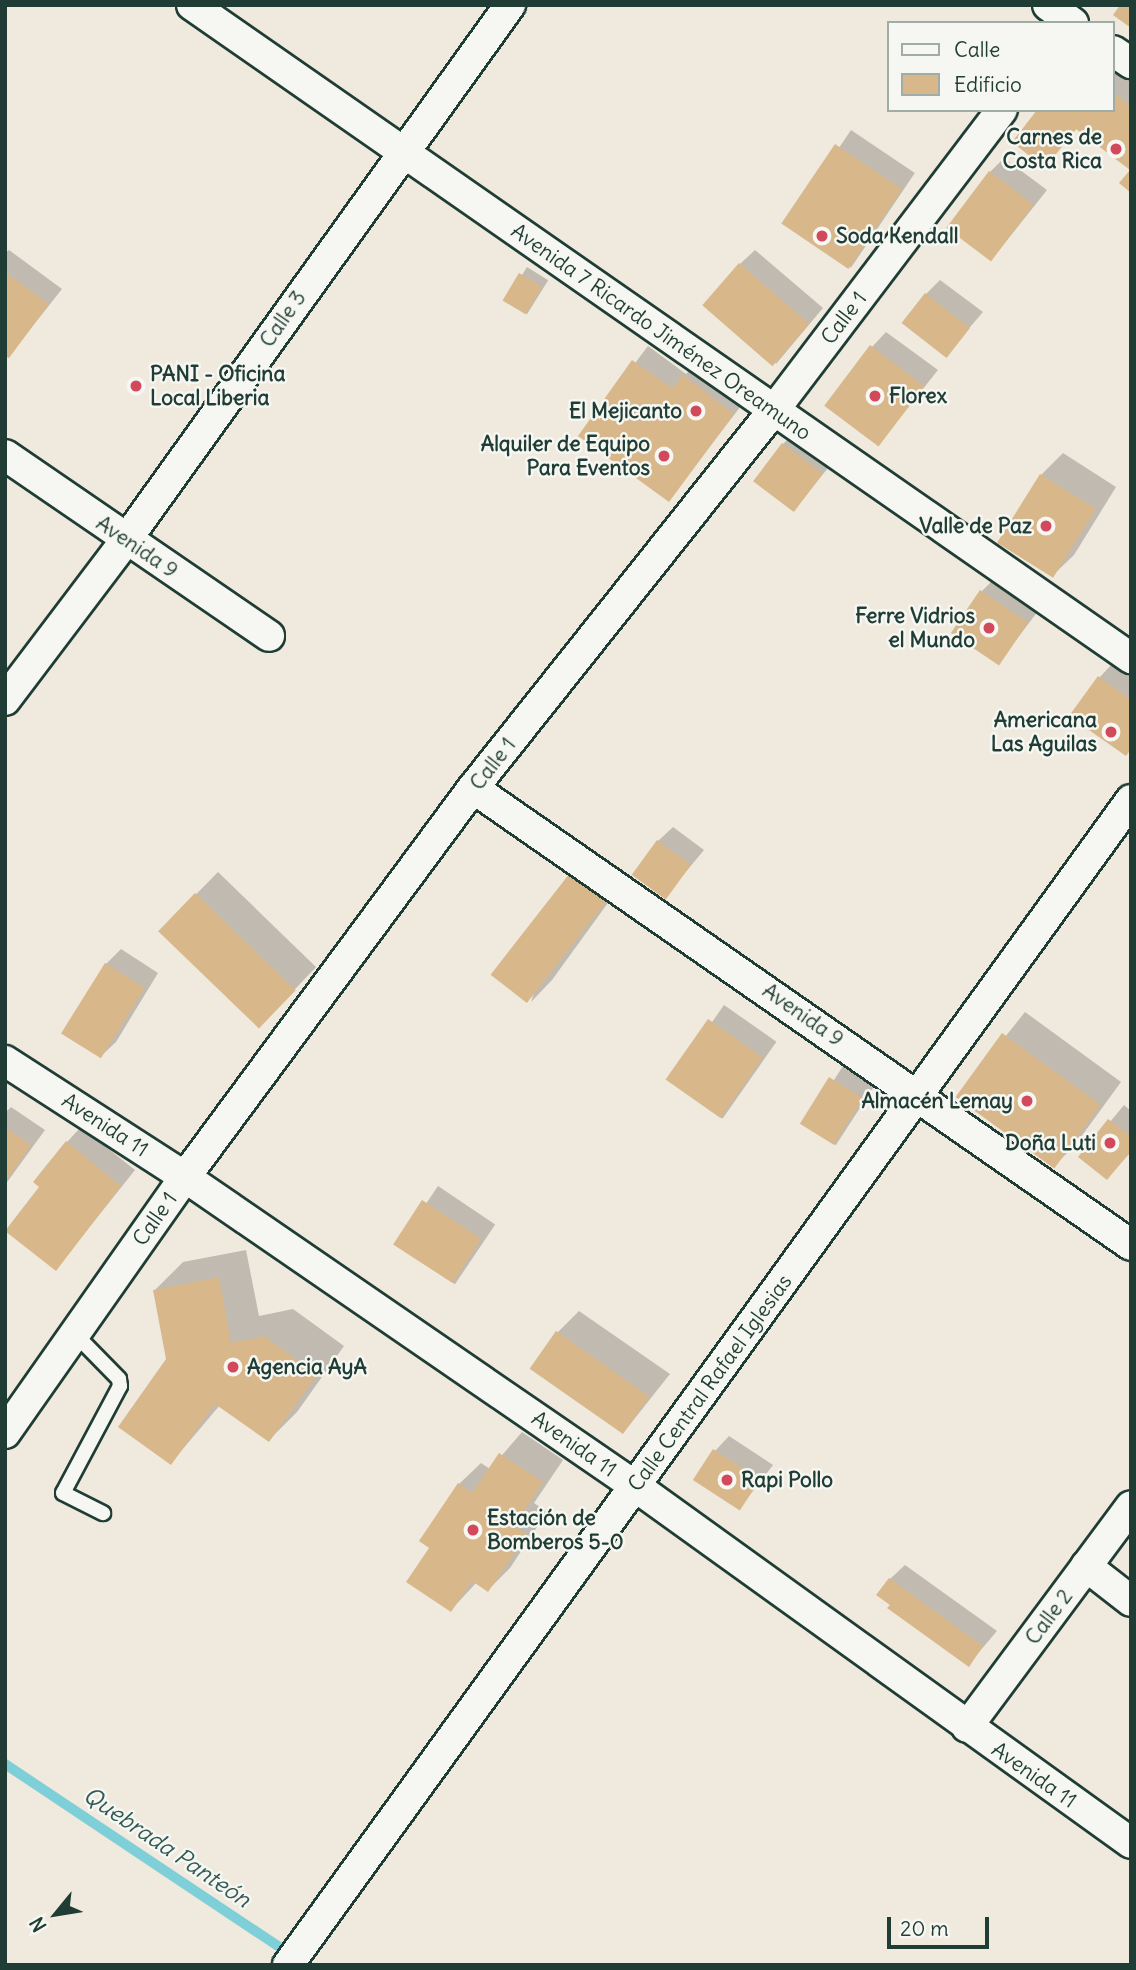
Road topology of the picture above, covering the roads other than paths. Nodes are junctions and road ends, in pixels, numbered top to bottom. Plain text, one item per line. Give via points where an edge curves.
1 (192, 5) edge
2 (510, 5) edge
3 (1115, 52) edge
4 (1131, 63) edge
5 (1000, 112) edge
6 (401, 152) junction
7 (774, 410) junction
8 (5, 455) edge
9 (126, 540) junction
10 (269, 636) dead end
11 (1131, 658) edge
12 (7, 695) edge
13 (473, 788) junction
14 (1131, 800) edge
15 (5, 1061) edge
16 (918, 1094) junction
17 (185, 1177) junction
18 (1131, 1245) edge
19 (75, 1334) junction
20 (5, 1433) edge
21 (635, 1486) junction
22 (1131, 1506) edge
23 (103, 1513) dead end
24 (1086, 1566) junction
25 (1131, 1601) edge
26 (967, 1727) junction
27 (1131, 1843) edge
28 (288, 1965) edge

1 - 6 street, Avenida 7 Ricardo Jiménez Oreamuno
2 - 6 street, Calle 3
3 - 4 street
5 - 7 street, Calle 1
6 - 7 street, Avenida 7 Ricardo Jiménez Oreamuno
6 - 9 street, Calle 3
7 - 11 street, Avenida 7 Ricardo Jiménez Oreamuno
7 - 13 street, Calle 1
8 - 9 street, Avenida 9
9 - 10 street, Avenida 9
9 - 12 street, Calle 3
13 - 16 street, Avenida 9
13 - 17 street, Calle 1
14 - 16 street, Calle Central Rafael Iglesias
15 - 17 street, Avenida 11
16 - 18 street, Avenida 9
16 - 21 street, Calle Central Rafael Iglesias
17 - 19 street, Calle 1
17 - 21 street, Avenida 11
19 - 20 street, Calle 1
19 - 23 lane via 117,1374 120,1386 63,1493
21 - 26 street, Avenida 11
21 - 28 street, Calle Central Rafael Iglesias
22 - 24 street, Calle 2
24 - 25 street
24 - 26 street, Calle 2
26 - 27 street, Avenida 11

